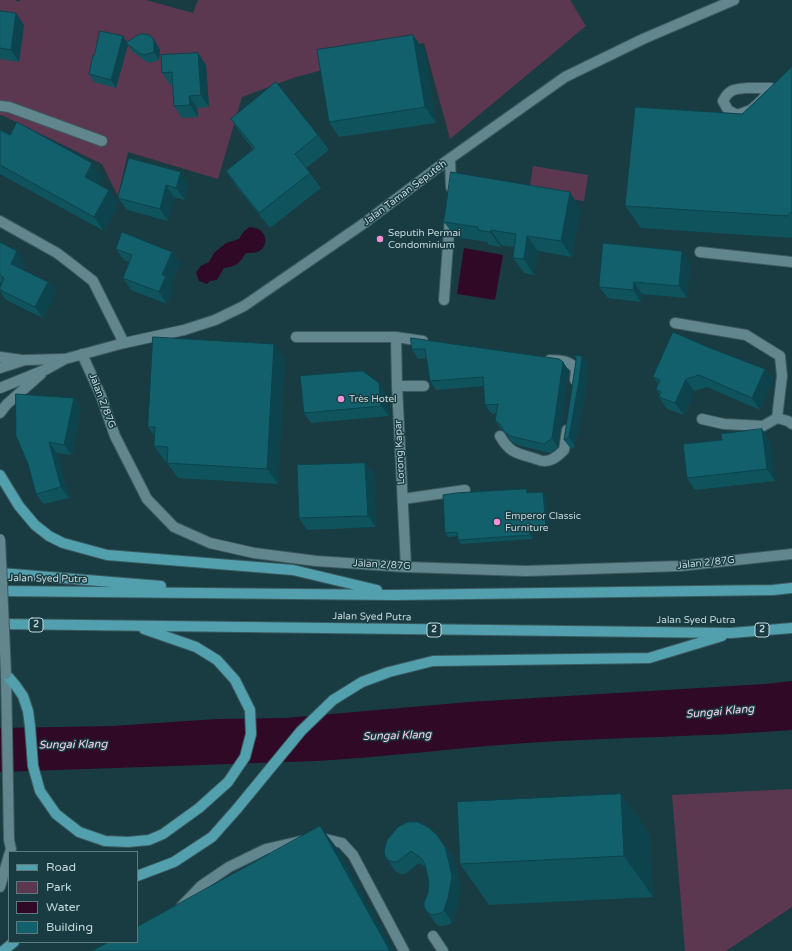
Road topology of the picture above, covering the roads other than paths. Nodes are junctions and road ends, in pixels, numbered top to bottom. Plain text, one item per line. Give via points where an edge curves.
1 (734, 0) edge
2 (780, 81) edge
3 (771, 88) edge
4 (0, 106) edge
5 (102, 141) dead end
6 (450, 159) junction
7 (0, 221) edge
8 (700, 252) dead end
9 (792, 262) edge
10 (444, 300) dead end
11 (675, 323) dead end
12 (296, 337) dead end
13 (396, 337) junction
14 (435, 342) edge
15 (124, 343) junction
16 (82, 354) junction
17 (0, 357) edge
18 (537, 358) edge
19 (65, 359) junction
20 (25, 360) junction
21 (0, 368) edge
22 (48, 369) junction
23 (398, 386) junction
24 (424, 386) dead end
25 (0, 388) edge
26 (573, 392) edge
27 (0, 413) edge
28 (777, 418) junction
29 (702, 419) dead end
30 (569, 421) edge
31 (792, 424) edge
32 (500, 436) edge
33 (0, 475) edge
34 (465, 490) dead end
35 (403, 499) junction
36 (0, 540) edge
37 (792, 554) edge
38 (406, 567) junction
39 (0, 573) edge
40 (792, 588) edge
41 (0, 591) edge
42 (249, 593) junction
43 (395, 595) junction
44 (0, 624) edge
45 (136, 626) junction
46 (792, 628) edge
47 (732, 633) junction
48 (6, 674) junction
49 (10, 851) edge
50 (8, 857) edge
51 (138, 876) edge
52 (0, 887) edge
53 (174, 914) edge
54 (434, 936) dead end
55 (13, 943) edge
56 (3, 951) edge
57 (404, 951) edge
58 (443, 951) edge

1 - 6 street, Jalan Taman Seputeh via 642,39 565,77
2 - 3 street
4 - 5 street
6 - 10 street via 451,203
6 - 15 street, Jalan Taman Seputeh via 244,306 215,320 184,330
7 - 15 street via 57,253 92,281
8 - 9 street
11 - 28 street via 746,335 780,356 782,376
12 - 13 street
13 - 14 street
13 - 23 street, Lorong Kapar
15 - 16 street, Jalan Taman Seputeh
16 - 19 street, Jalan Taman Seputeh
16 - 38 street, Jalan 2/87G via 115,436 147,499 174,527 210,543 254,553 316,561
17 - 20 street
18 - 26 street via 568,362 572,365 576,369
19 - 20 street, Jalan Taman Seputeh
19 - 22 street, Jalan Taman Seputeh
20 - 21 street, Jalan Taman Seputeh
22 - 25 street, Jalan Taman Seputeh
22 - 27 street
23 - 24 street
23 - 35 street, Lorong Kapar
28 - 29 street via 763,426 724,424
28 - 31 street
30 - 32 street via 564,450 555,459 545,462 513,451 505,445
33 - 43 main road via 19,506 36,525 63,544 107,555 293,570
34 - 35 street
35 - 38 street, Lorong Kapar
36 - 48 street, bridge
37 - 38 street, Jalan 2/87G via 680,566 526,571
39 - 42 main road
40 - 43 main road, Jalan Syed Putra
41 - 42 main road, Jalan Syed Putra
42 - 43 main road, Jalan Syed Putra
44 - 45 main road, Jalan Syed Putra / 2
45 - 47 main road, Jalan Syed Putra / 2
45 - 48 main road via 196,647 217,660 235,680 250,710 251,734 245,757 228,782 199,808 163,834 149,840 105,841 79,832 56,814 40,791 33,766 28,711 23,696
46 - 47 main road, Jalan Syed Putra / 2
47 - 51 main road via 649,658 434,661 389,672 362,682 333,700 301,731 212,837 174,862
48 - 49 street
50 - 52 street
53 - 57 street via 201,886 229,867 266,849 303,840 325,839 342,843 353,855
54 - 58 street
55 - 56 main road

